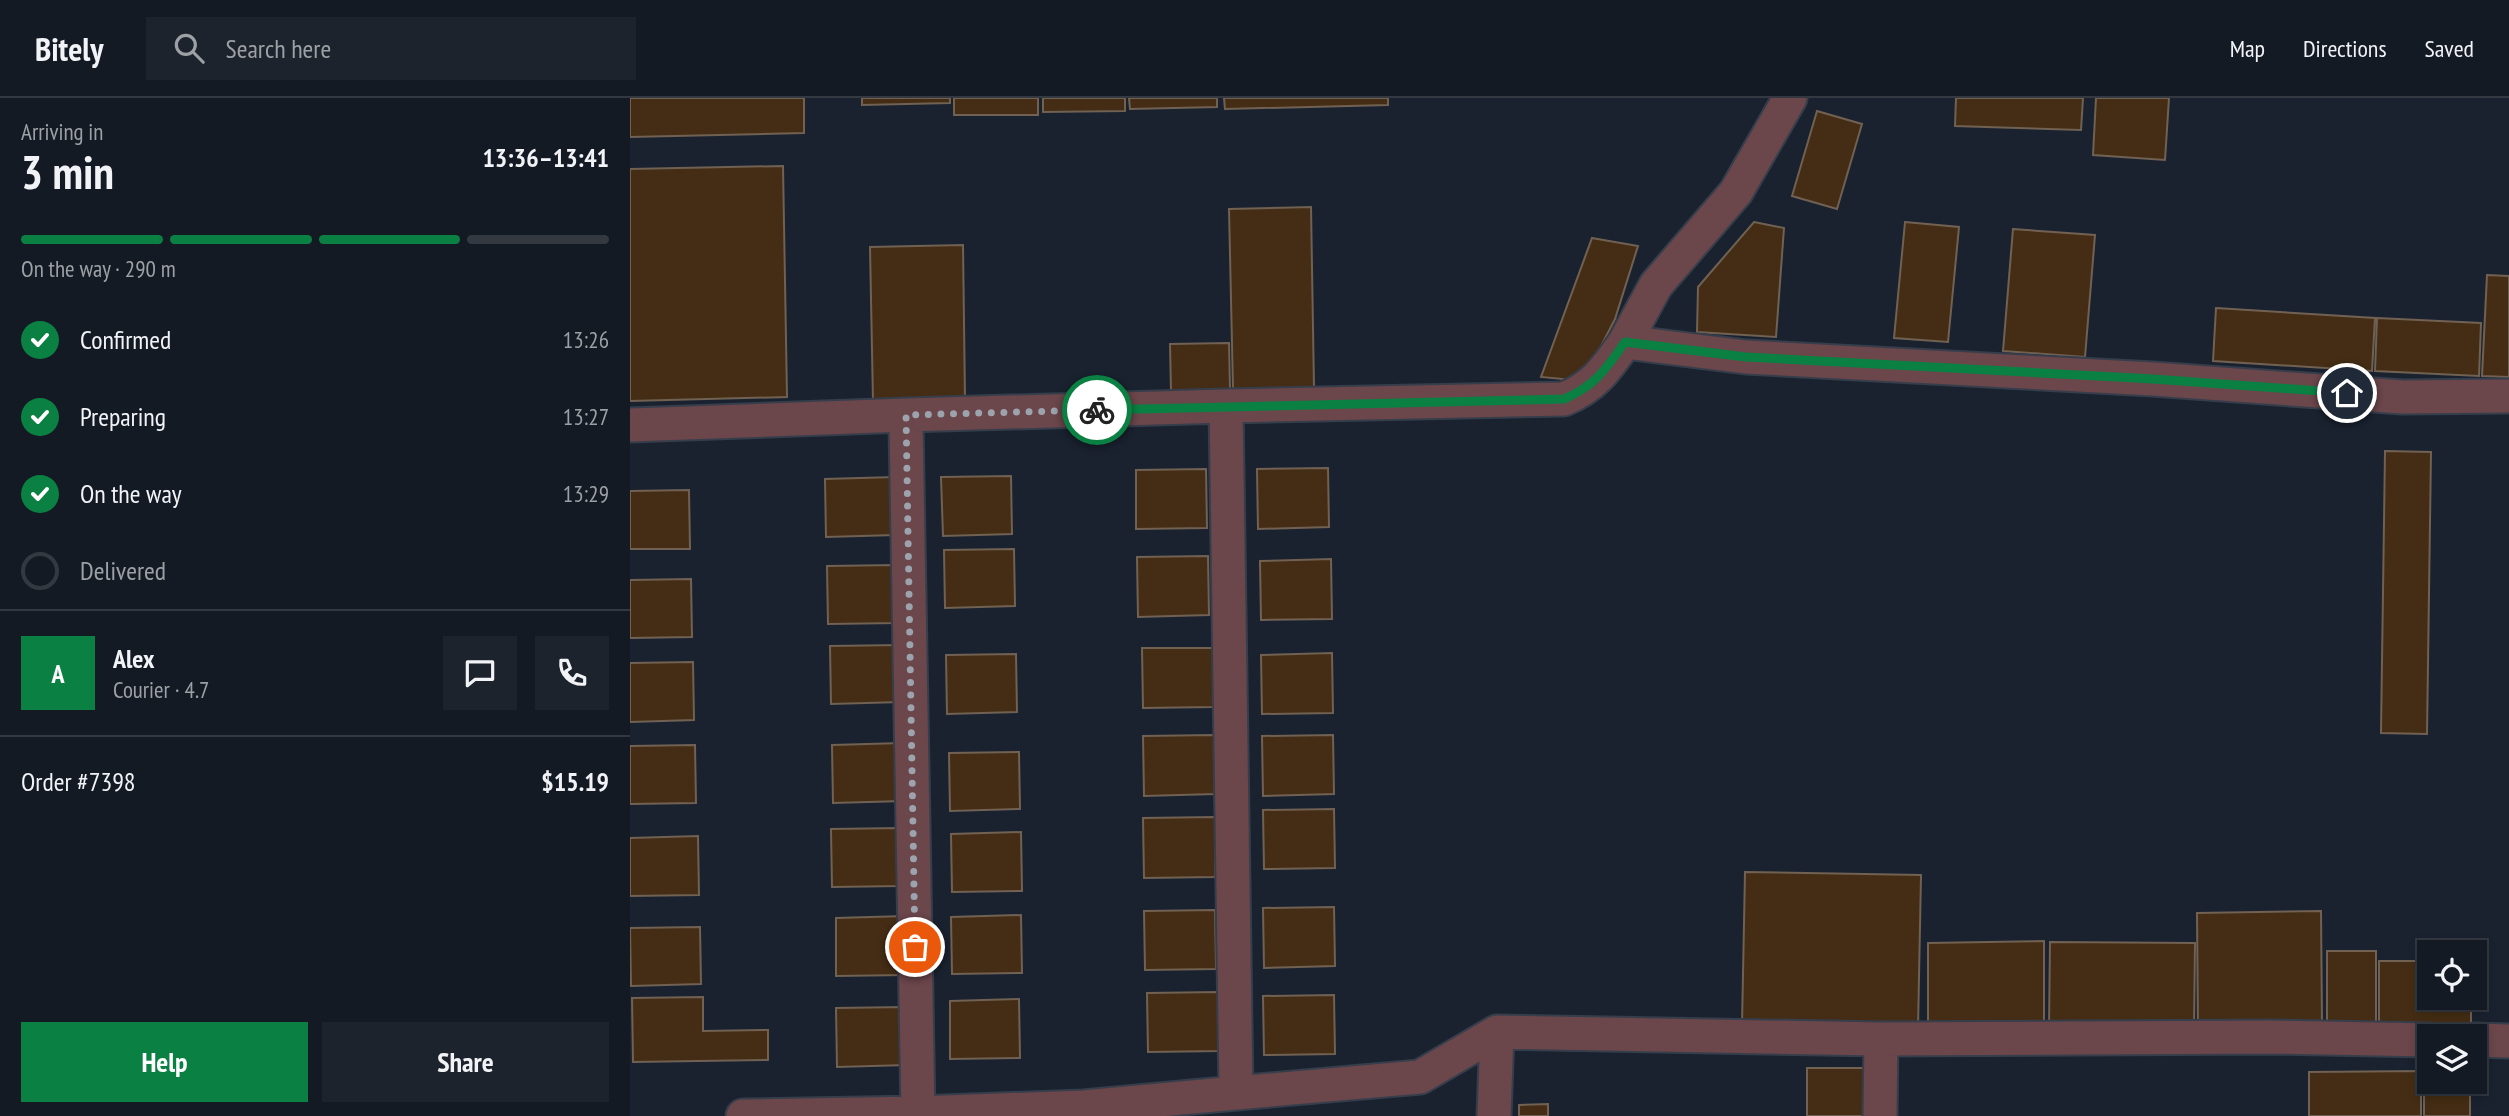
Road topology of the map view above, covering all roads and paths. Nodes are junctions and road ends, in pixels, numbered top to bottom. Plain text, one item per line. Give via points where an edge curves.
1 (1790, 98) edge
2 (1625, 342) junction
3 (2509, 396) edge
4 (1226, 406) junction
5 (906, 415) junction
6 (630, 425) edge
7 (1497, 1032) junction
8 (1881, 1039) junction
9 (2417, 1040) edge
10 (2487, 1041) edge
11 (2509, 1041) edge
12 (1236, 1093) junction
13 (918, 1112) junction
14 (743, 1116) edge
15 (1494, 1116) edge
16 (1880, 1116) edge

1 - 2 street via 1736,192 1656,285
2 - 3 street via 1746,357 2402,397
2 - 4 street via 1603,374 1584,391 1564,399
4 - 5 street
4 - 12 street
5 - 6 street
5 - 13 street
7 - 8 street
7 - 12 street via 1420,1077
7 - 15 street
8 - 9 street
8 - 16 street
10 - 11 street
12 - 13 street via 1084,1107
13 - 14 street

